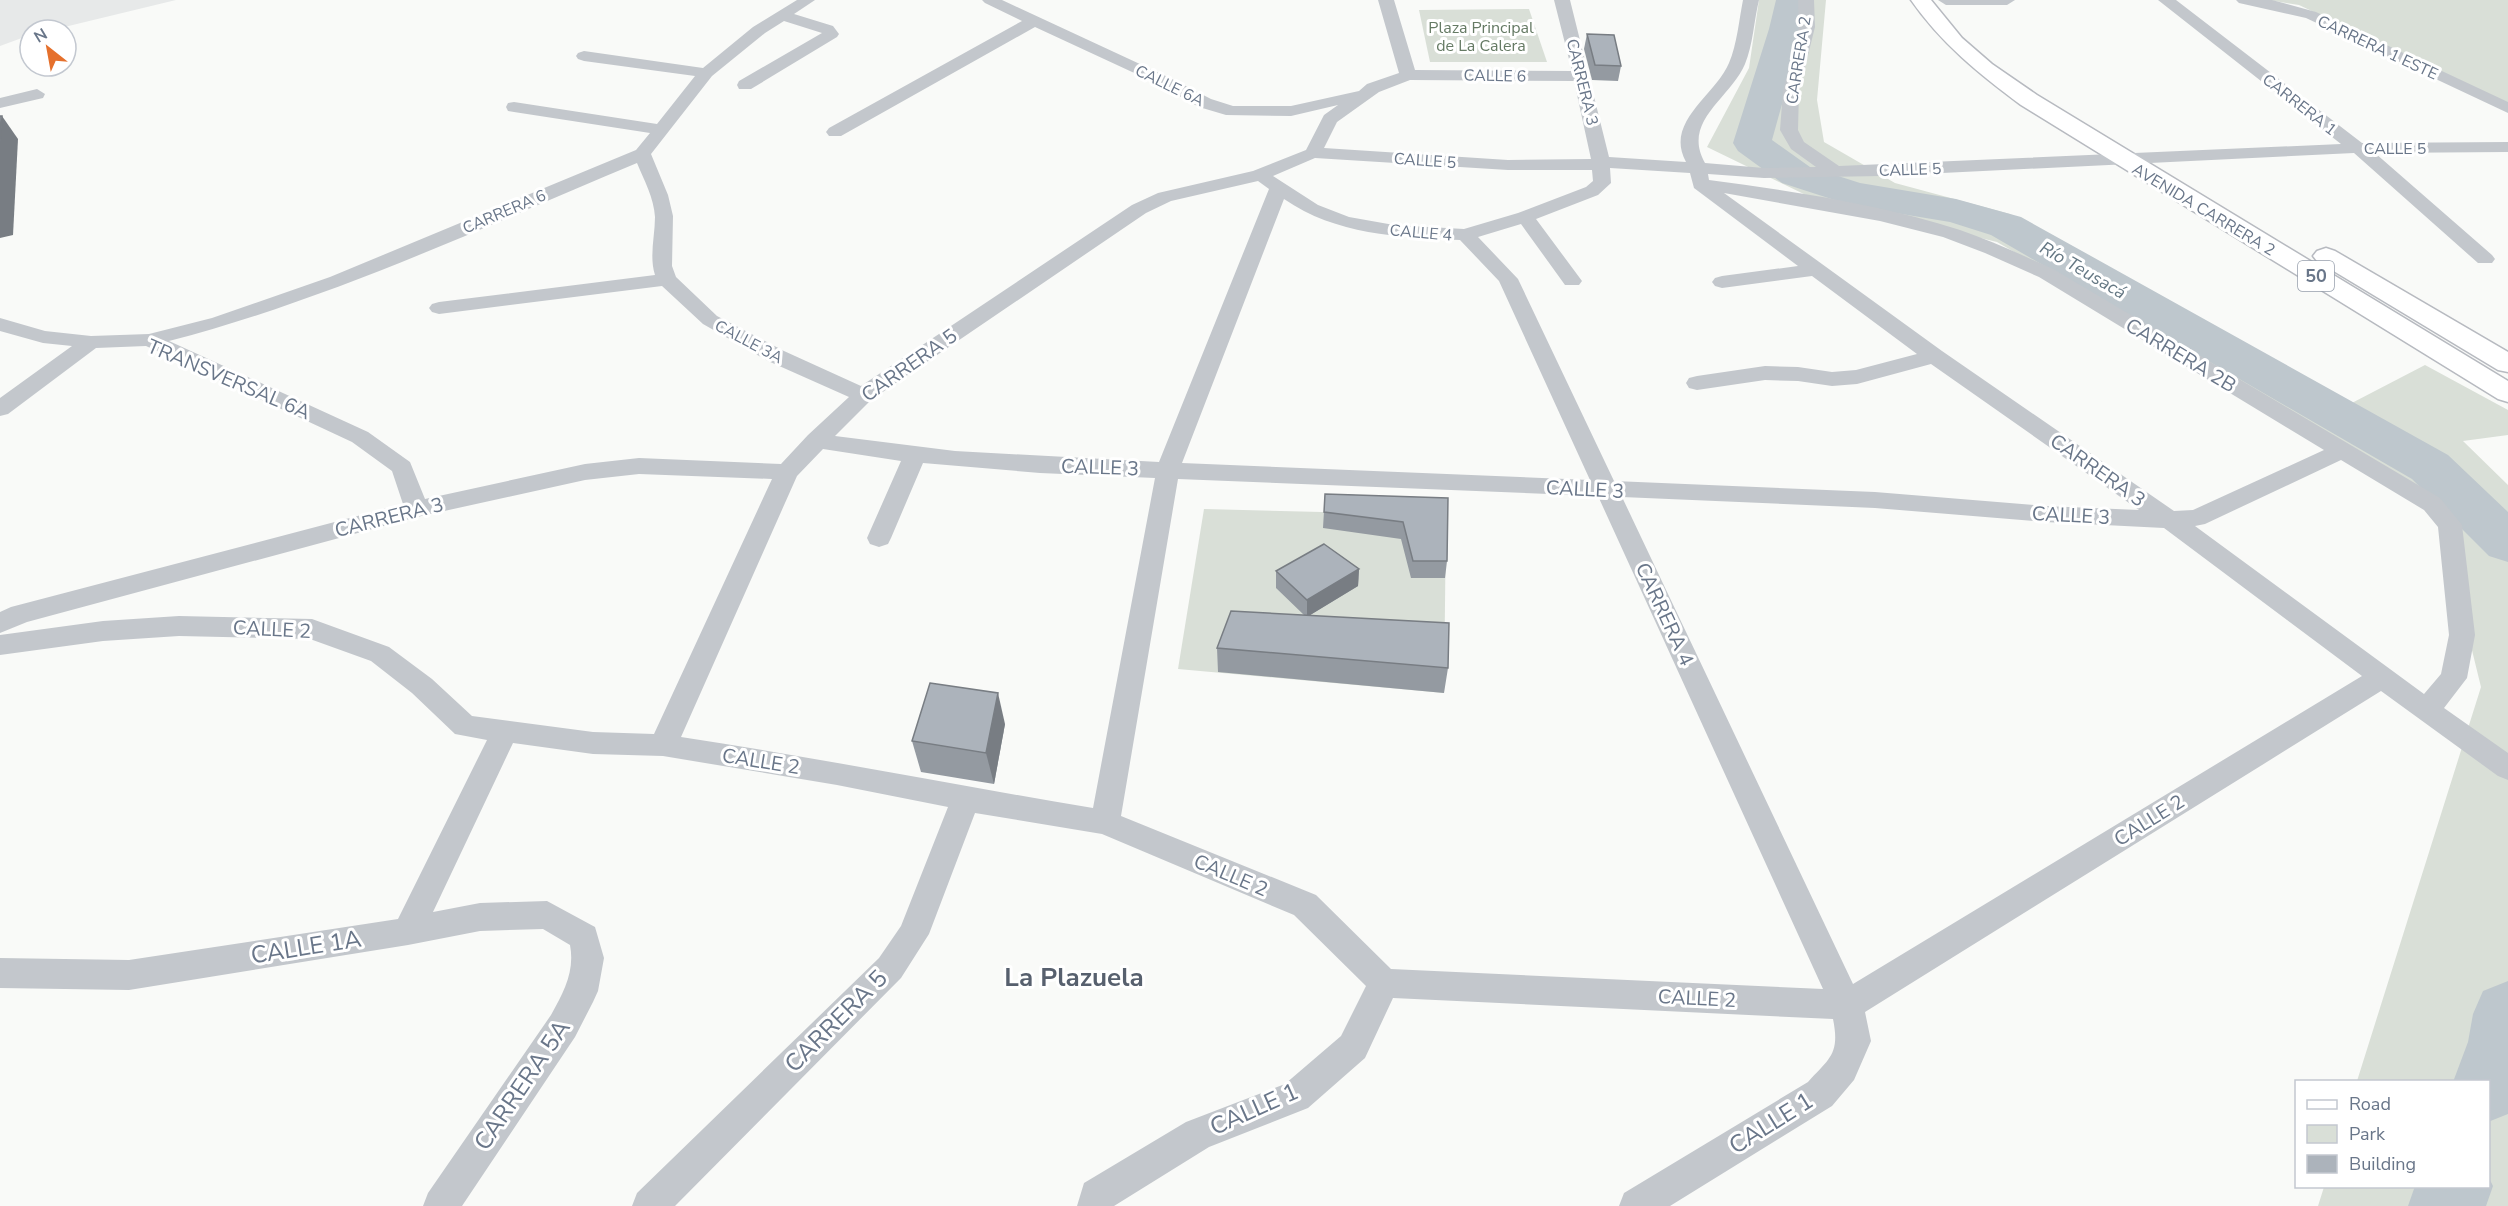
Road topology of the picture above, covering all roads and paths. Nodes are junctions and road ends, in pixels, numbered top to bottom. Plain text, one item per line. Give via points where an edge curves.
1 (807, 0) edge
2 (990, 0) edge
3 (1386, 0) edge
4 (1562, 0) edge
5 (1751, 0) edge
6 (1806, 0) edge
7 (1921, 0) edge
8 (1948, 0) edge
9 (2007, 0) edge
10 (2166, 0) edge
11 (2244, 0) edge
12 (783, 16) junction
13 (1962, 16) dead end
14 (1035, 20) junction
15 (584, 56) dead end
16 (1997, 61) junction
17 (706, 73) junction
18 (1408, 75) junction
19 (1582, 76) junction
20 (745, 85) dead end
21 (38, 94) dead end
22 (1361, 95) junction
23 (0, 103) edge
24 (514, 107) dead end
25 (2508, 108) edge
26 (659, 129) junction
27 (835, 132) dead end
28 (2508, 147) edge
29 (2358, 148) junction
30 (1313, 153) junction
31 (642, 154) junction
32 (2160, 157) junction
33 (2124, 160) junction
34 (1600, 167) junction
35 (1828, 170) junction
36 (1259, 175) junction
37 (1699, 175) junction
38 (1279, 188) junction
39 (1525, 217) junction
40 (1465, 236) junction
41 (2486, 259) dead end
42 (1817, 269) junction
43 (667, 279) junction
44 (1572, 281) dead end
45 (1722, 282) dead end
46 (439, 308) dead end
47 (0, 324) edge
48 (149, 340) junction
49 (91, 342) junction
50 (1934, 356) junction
51 (2508, 364) edge
52 (1697, 383) dead end
53 (2508, 393) edge
54 (863, 395) junction
55 (0, 409) edge
56 (816, 440) junction
57 (2341, 451) junction
58 (915, 456) junction
59 (1168, 469) junction
60 (787, 472) junction
61 (1607, 490) junction
62 (417, 509) junction
63 (2170, 520) junction
64 (879, 538) dead end
65 (0, 623) edge
66 (0, 645) edge
67 (2382, 677) junction
68 (2426, 710) junction
69 (505, 732) junction
70 (663, 745) junction
71 (2508, 768) edge
72 (966, 799) junction
73 (1105, 822) junction
74 (408, 931) junction
75 (588, 958) joint
76 (0, 972) edge
77 (1384, 983) junction
78 (1847, 1005) junction
79 (441, 1206) edge
80 (650, 1206) edge
81 (1095, 1206) edge
82 (1637, 1206) edge

1 - 12 street
2 - 14 street, CALLE 6A
3 - 18 street
4 - 19 street, CARRERA 3
5 - 37 street via 1737,64 1693,125 1688,139
6 - 35 street, CARRERA 2 via 1807,27 1791,91 1789,130 1797,145
7 - 16 main road, AVENIDA CARRERA 2 / 50 via 1955,42
8 - 9 street
8 - 13 main road
10 - 29 street, CARRERA 1
11 - 25 street, CARRERA 1 ESTE via 2311,15
12 - 17 street via 759,30
12 - 20 street via 827,29 831,34
14 - 22 street, CALLE 6A via 1205,103 1232,111 1291,111
14 - 27 street
15 - 17 street
16 - 32 main road, AVENIDA CARRERA 2 / 50
16 - 33 main road, AVENIDA CARRERA 2 / 50 via 2029,100
17 - 26 street
18 - 19 street, CALLE 6
18 - 22 street
19 - 34 street, CARRERA 3
21 - 23 street
22 - 30 street via 1330,119
24 - 26 street
26 - 31 street
28 - 29 street, CALLE 5
29 - 32 street, CALLE 5
29 - 41 street, CARRERA 1
30 - 34 street, CALLE 5
30 - 36 street, CARRERA 5
31 - 43 street via 664,216 662,266
31 - 48 street, CARRERA 6 via 337,281 219,322
32 - 33 street, CALLE 5
32 - 51 main road, AVENIDA CARRERA 2 / 50
33 - 35 street, CALLE 5
33 - 53 main road, AVENIDA CARRERA 2 / 50
34 - 37 street, CALLE 5 via 1641,179
34 - 39 street, CALLE 4 via 1602,183 1592,191
35 - 37 street, CALLE 5
36 - 38 street, CALLE 4
36 - 54 street, CARRERA 5 via 1165,197 1139,209
37 - 42 street, CARRERA 3
37 - 57 street, CARRERA 2B via 1937,229 1989,247 2046,273
38 - 40 street, CALLE 4 via 1311,209 1346,222 1394,231
38 - 59 street
39 - 40 street, CALLE 4
39 - 44 street
40 - 61 street, CARRERA 4 via 1508,279
42 - 45 street
42 - 50 street, CARRERA 3
43 - 46 street
43 - 54 street, CALLE 3A via 710,320 776,356
47 - 49 street, TRANSVERSAL 6A via 43,337
48 - 49 street, TRANSVERSAL 6A
48 - 62 street, TRANSVERSAL 6A via 360,437 402,467
49 - 55 street
50 - 52 street via 1857,377 1833,379 1765,373
50 - 63 street, CARRERA 3
54 - 56 street, CARRERA 5
56 - 58 street, CALLE 3
56 - 60 street, CARRERA 5
57 - 63 street, CALLE 3 via 2197,518
57 - 68 street, CARRERA 2B via 2432,504 2450,525 2462,635 2454,678
58 - 59 street, CALLE 3
58 - 64 street
59 - 61 street, CALLE 3
59 - 73 street
60 - 62 street, CARRERA 3 via 639,466 585,472
60 - 70 street, CARRERA 5
61 - 63 street, CALLE 3 via 1875,500
61 - 78 street, CARRERA 4
62 - 65 street, CARRERA 3 via 20,614
63 - 67 street, CARRERA 3
66 - 69 street, CALLE 2 via 103,631 179,626 312,628 380,654 465,726
67 - 68 street, CARRERA 3
67 - 78 street, CALLE 2
68 - 71 street, CARRERA 3
69 - 70 street, CALLE 2 via 593,743
69 - 74 street
70 - 72 street, CALLE 2
72 - 73 street, CALLE 2
72 - 80 street, CARRERA 5 via 913,934 890,968
73 - 77 street, CALLE 2 via 1305,905
74 - 75 street, CALLE 1A via 480,917 547,915 584,937
74 - 76 street, CALLE 1A via 129,975
75 - 79 street, CARRERA 5A via 582,991 562,1026
77 - 78 street, CALLE 2
77 - 81 street, CALLE 1 via 1353,1047 1296,1096 1198,1134 1097,1196
78 - 82 street, CALLE 1 via 1854,1041 1842,1069 1820,1094

